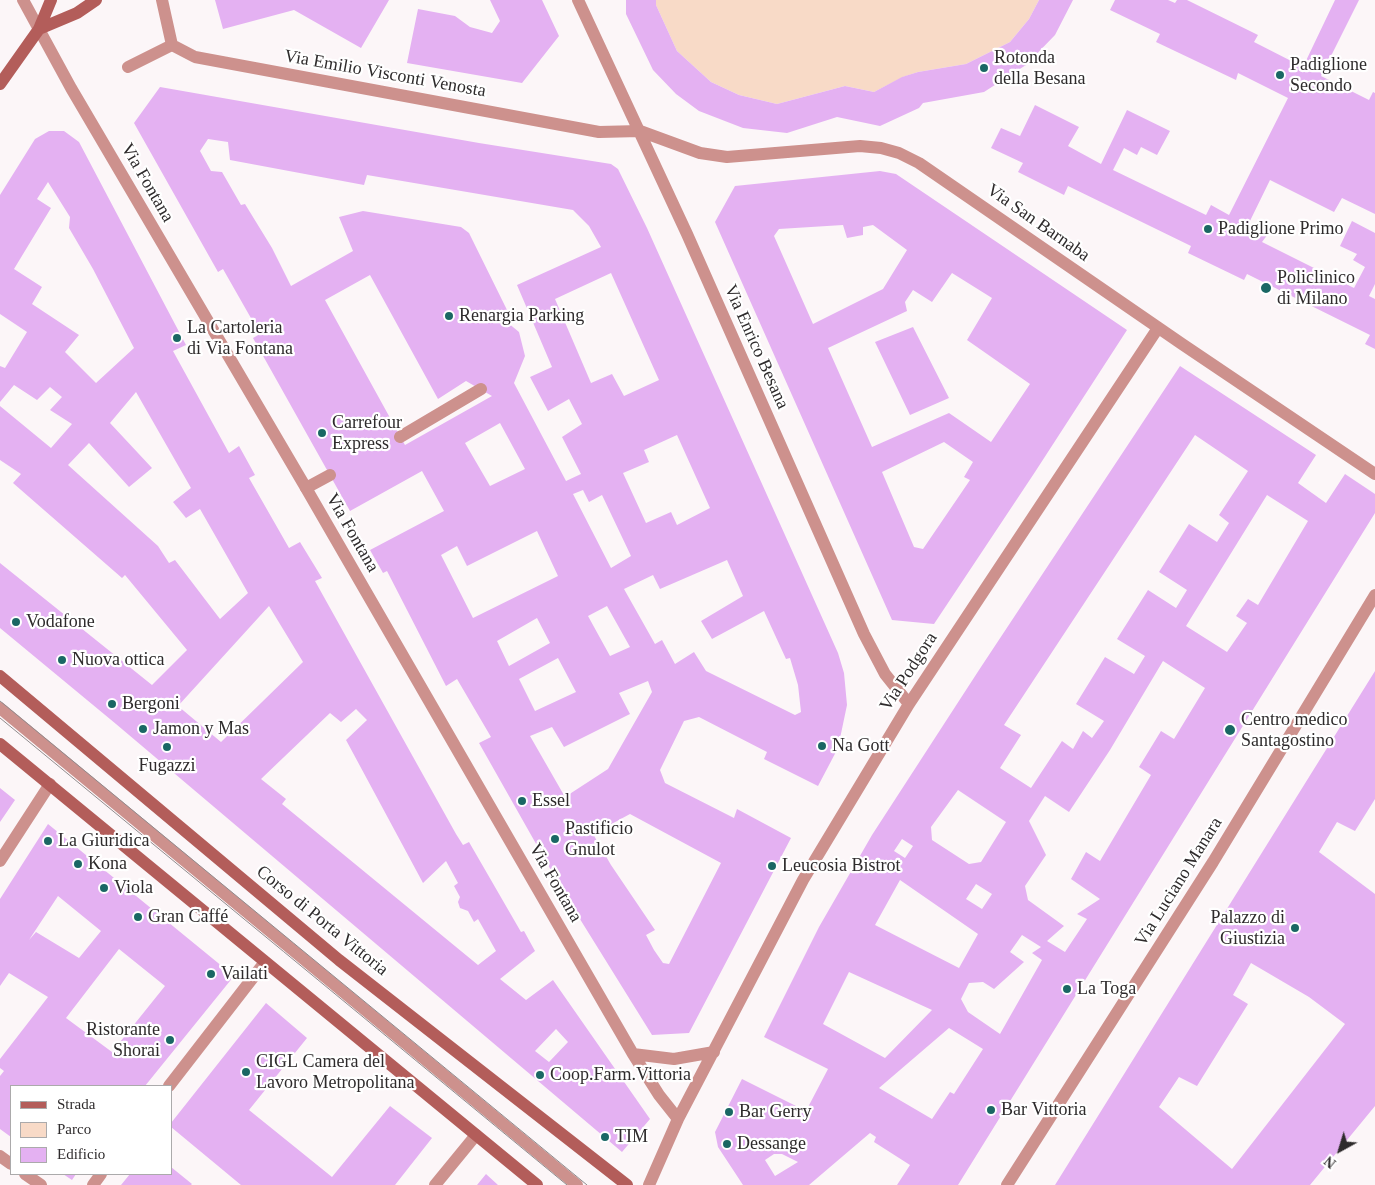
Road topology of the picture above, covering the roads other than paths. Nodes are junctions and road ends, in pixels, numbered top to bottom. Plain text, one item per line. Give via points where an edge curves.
1 (23, 0) edge
2 (51, 0) edge
3 (96, 0) edge
4 (162, 0) edge
5 (578, 0) edge
6 (39, 29) junction
7 (172, 45) junction
8 (128, 67) dead end
9 (0, 84) edge
10 (640, 131) junction
11 (1158, 328) junction
12 (482, 388) dead end
13 (400, 437) dead end
14 (1375, 474) edge
15 (330, 475) dead end
16 (306, 488) junction
17 (1375, 595) edge
18 (0, 676) edge
19 (909, 704) junction
20 (0, 708) edge
21 (0, 744) edge
22 (50, 784) junction
23 (0, 861) edge
24 (265, 962) junction
25 (714, 1052) junction
26 (633, 1054) junction
27 (170, 1085) edge
28 (678, 1119) junction
29 (476, 1135) junction
30 (26, 1175) edge
31 (41, 1185) edge
32 (435, 1185) edge
33 (536, 1185) edge
34 (577, 1185) edge
35 (628, 1185) edge
36 (648, 1185) edge
37 (1007, 1185) edge

1 - 6 street, Via Fontana
2 - 6 street
3 - 6 street via 77,13
4 - 7 street
5 - 10 street, Via Enrico Besana
6 - 9 street
6 - 16 street, Via Fontana
7 - 8 street
7 - 10 street, Via Emilio Visconti Venosta via 195,57 570,127 599,132
10 - 11 street, Via San Barnaba via 700,153 727,157 860,146 900,153 942,178
10 - 19 street, Via Enrico Besana via 864,634 885,674
11 - 14 street, Via San Barnaba
11 - 19 street, Via Podgora
12 - 13 street
15 - 16 street
16 - 26 street, Via Fontana
17 - 37 street, Via Luciano Manara via 1213,862
18 - 35 street, Corso di Porta Vittoria via 339,960
19 - 25 street, Via Podgora via 803,880
20 - 34 street
21 - 22 street
22 - 23 street
22 - 24 street
24 - 27 street
24 - 29 street
25 - 26 street via 674,1058
25 - 28 street, Via Podgora
26 - 28 street, Via Fontana
28 - 36 street, Via Podgora
29 - 32 street
29 - 33 street
30 - 31 street

